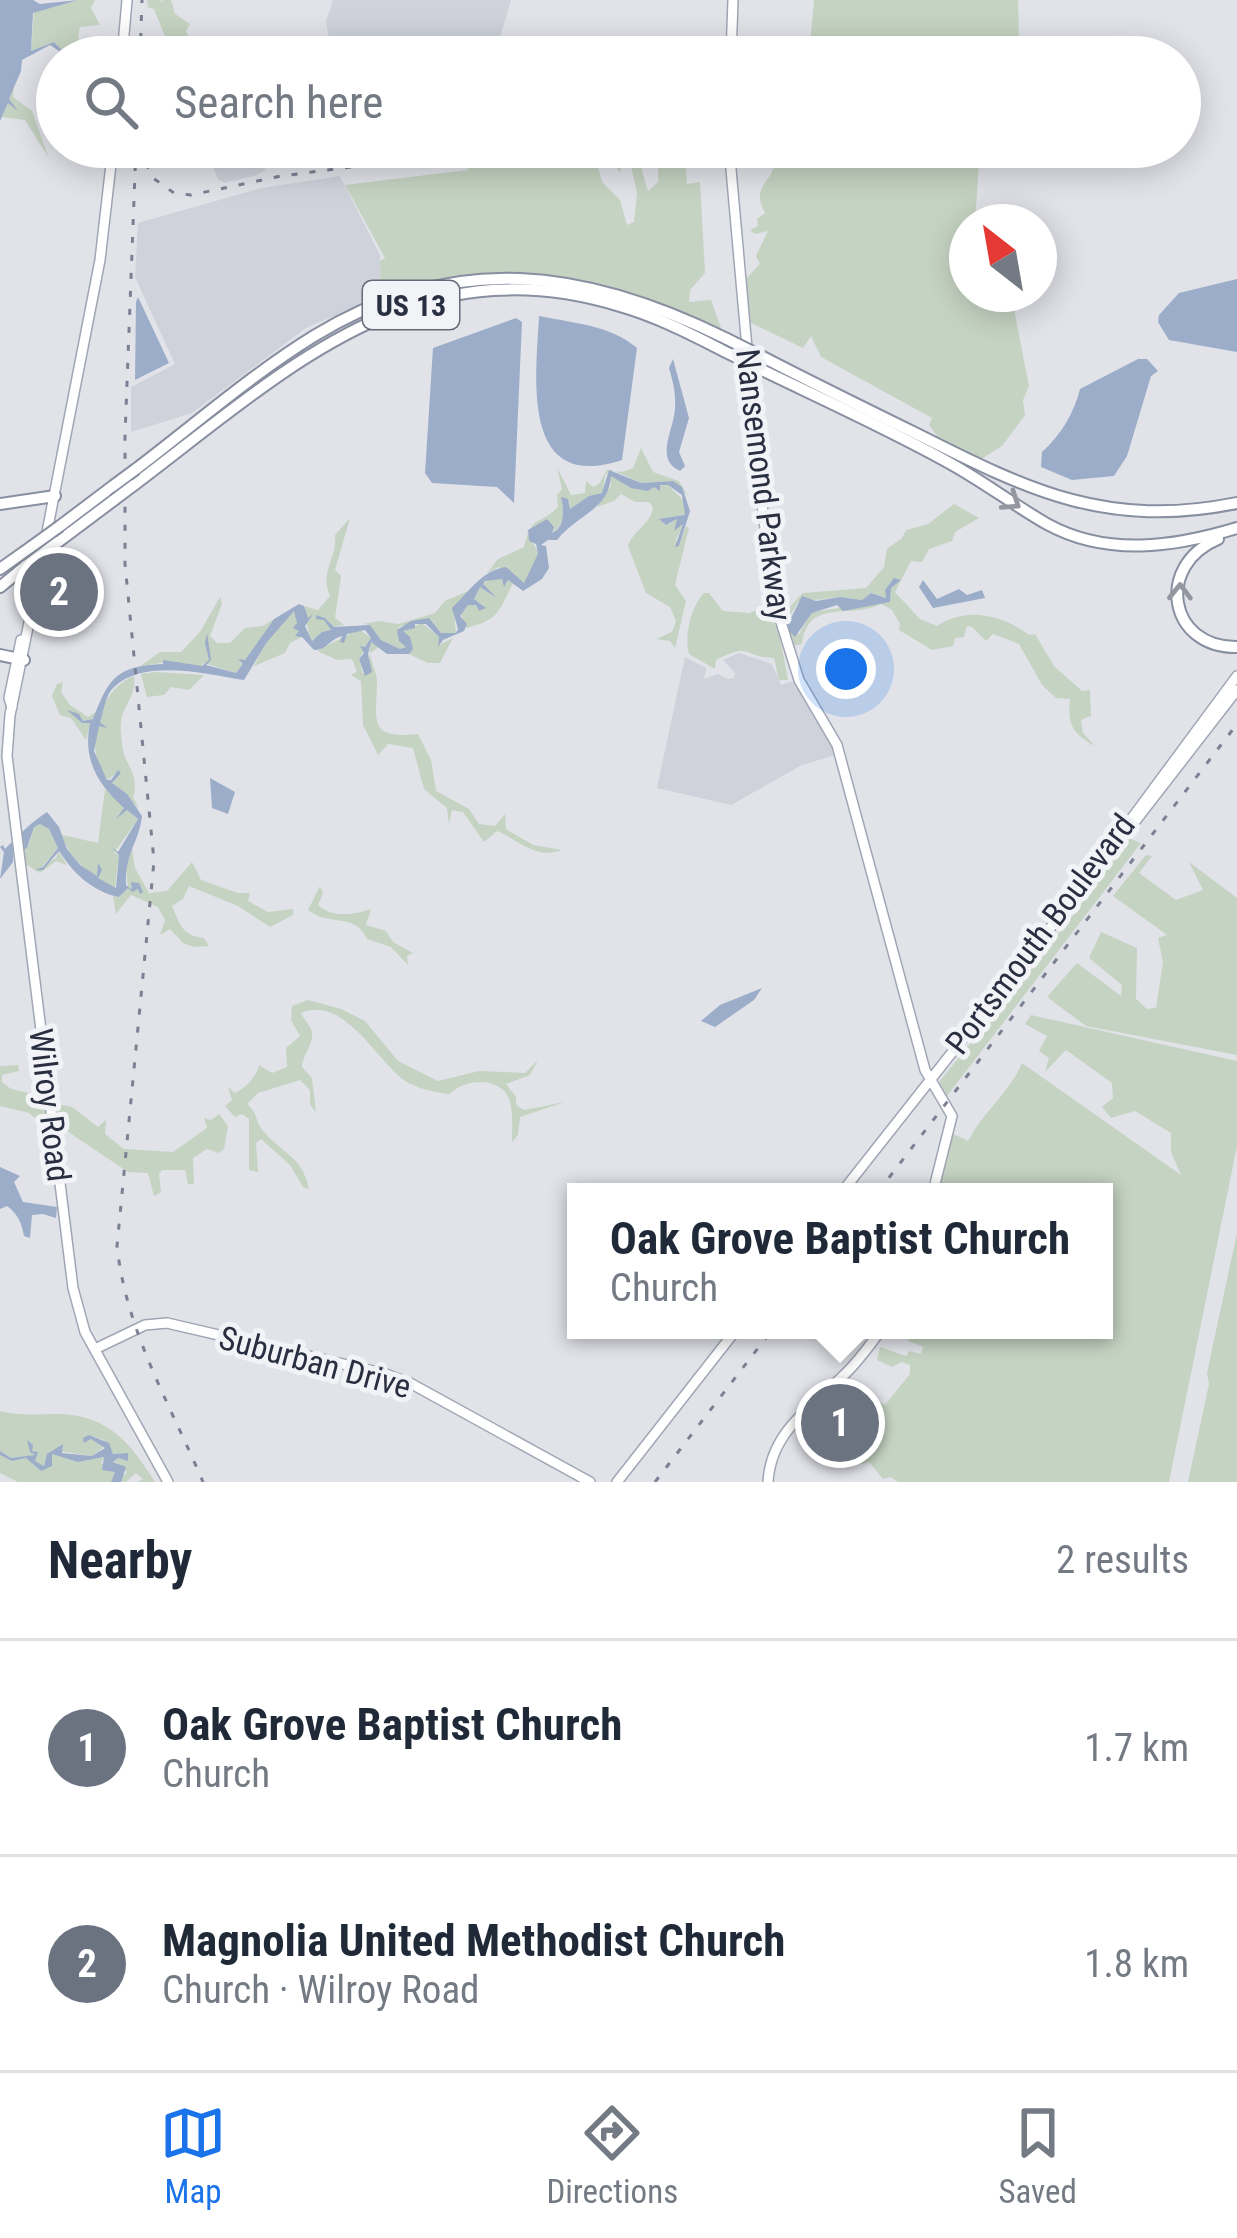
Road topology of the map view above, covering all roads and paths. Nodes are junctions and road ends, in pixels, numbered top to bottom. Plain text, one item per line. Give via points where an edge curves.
1 (127, 0) edge
2 (733, 0) edge
3 (124, 36) edge
4 (732, 36) edge
5 (111, 168) edge
6 (730, 168) edge
7 (760, 362) junction
8 (51, 499) junction
9 (1237, 503) edge
10 (0, 508) edge
11 (1237, 530) edge
12 (0, 567) edge
13 (0, 585) edge
14 (1237, 647) edge
15 (0, 657) edge
16 (20, 662) junction
17 (1237, 676) edge
18 (1237, 689) edge
19 (1182, 761) junction
20 (1153, 785) junction
21 (954, 1048) junction
22 (923, 1060) junction
23 (931, 1082) junction
24 (853, 1183) edge
25 (935, 1183) edge
26 (733, 1339) edge
27 (874, 1339) edge
28 (95, 1349) junction
29 (168, 1482) edge
30 (590, 1482) edge
31 (621, 1482) edge
32 (768, 1482) edge

1 - 3 main road
2 - 4 main road
5 - 8 main road, Wilroy Road
6 - 22 main road, Nansemond Parkway via 775,604 799,680 837,745
7 - 9 highway, US 13 via 1055,498 1143,512
7 -> 11 highway, US 13 via 1078,537 1158,545
7 - 12 highway, US 13, bridge via 651,304 568,282 496,279 430,288 315,335
7 - 13 highway, US 13, bridge via 581,296 502,290 445,297 319,346
8 - 10 highway
8 - 16 main road, Wilroy Road
14 -> 11 highway via 1198,635 1176,599 1187,559
15 - 16 highway
16 - 28 main road, Wilroy Road via 8,698 7,756 75,1301
17 - 20 main road, Portsmouth Boulevard
18 - 19 main road, Portsmouth Boulevard
19 - 20 main road
19 - 23 main road, Portsmouth Boulevard
20 - 21 main road, Portsmouth Boulevard
21 - 22 main road via 936,1066
21 - 23 main road, Portsmouth Boulevard
22 - 23 main road, Nansemond Parkway
23 - 24 main road, Portsmouth Boulevard
23 - 25 main road, Nansemond Parkway via 952,1120
26 - 31 main road
27 - 32 main road via 786,1430
28 - 29 main road, Wilroy Road
28 - 30 main road, Suburban Drive via 167,1323 386,1374

